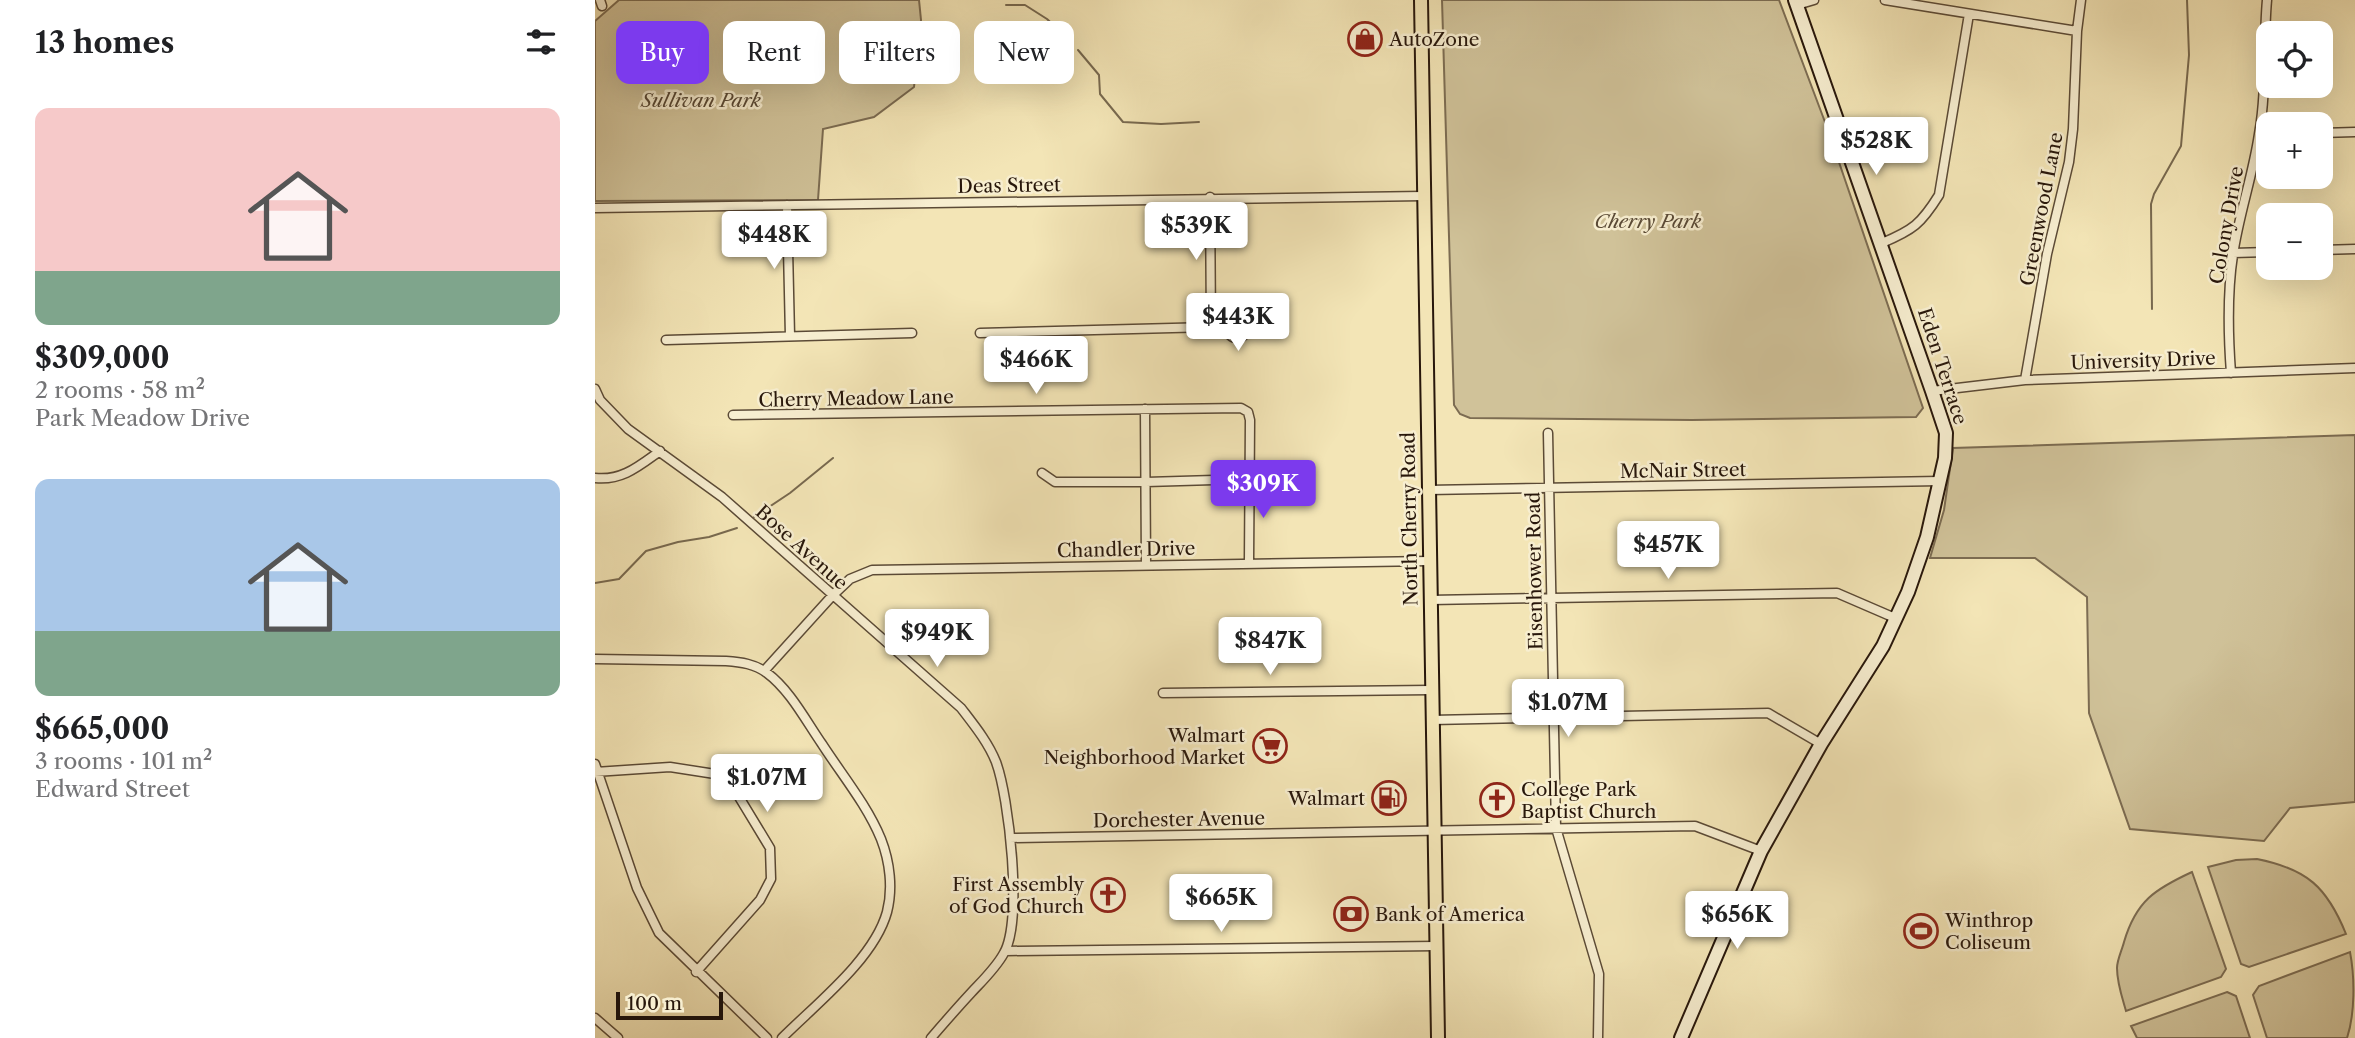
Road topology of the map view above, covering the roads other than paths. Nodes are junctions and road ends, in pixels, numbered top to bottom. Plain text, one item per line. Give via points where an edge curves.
1 (1420, 0) edge
2 (1814, 0) edge
3 (1885, 0) edge
4 (2081, 0) edge
5 (2267, 0) edge
6 (1796, 2) edge
7 (1969, 13) junction
8 (2077, 31) junction
9 (2265, 112) edge
10 (2355, 132) edge
11 (2333, 133) edge
12 (2256, 165) edge
13 (1423, 196) junction
14 (1210, 197) junction
15 (787, 205) junction
16 (595, 208) edge
17 (1882, 243) junction
18 (2355, 249) edge
19 (2333, 250) edge
20 (2256, 252) edge
21 (2233, 253) junction
22 (1211, 327) junction
23 (1227, 331) dead end
24 (912, 333) dead end
25 (980, 333) dead end
26 (789, 335) junction
27 (666, 340) dead end
28 (2355, 368) edge
29 (2231, 373) junction
30 (2025, 380) junction
31 (595, 389) edge
32 (1932, 391) junction
33 (1145, 409) junction
34 (733, 415) dead end
35 (1548, 433) dead end
36 (660, 451) junction
37 (1042, 473) dead end
38 (595, 478) edge
39 (1248, 478) junction
40 (1940, 481) junction
41 (1146, 482) junction
42 (1549, 488) junction
43 (1428, 490) junction
44 (1429, 561) junction
45 (1249, 562) junction
46 (1146, 565) junction
47 (832, 596) junction
48 (1550, 597) junction
49 (1430, 600) junction
50 (1895, 618) junction
51 (595, 659) edge
52 (764, 671) junction
53 (1431, 690) junction
54 (1163, 693) dead end
55 (1553, 717) junction
56 (1431, 720) junction
57 (1821, 744) junction
58 (596, 769) edge
59 (1556, 828) junction
60 (1433, 830) junction
61 (1010, 838) junction
62 (1761, 851) junction
63 (1436, 946) junction
64 (1006, 951) junction
65 (696, 972) junction
66 (595, 1018) edge
67 (618, 1038) edge
68 (767, 1038) edge
69 (782, 1038) edge
70 (931, 1038) edge
71 (1438, 1038) edge
72 (1598, 1038) edge
73 (1681, 1038) edge

1 - 13 main road, North Cherry Road
2 - 6 street
3 - 7 street
4 - 8 street, Greenwood Lane
5 - 9 street, Colony Drive
6 - 17 street, Eden Terrace
7 - 8 street
7 - 17 street via 1939,195 1923,219
8 - 30 street, Greenwood Lane via 2069,162
10 - 11 street
12 - 21 street, Colony Drive
13 - 14 street, Deas Street
13 - 43 main road, North Cherry Road
14 - 15 street, Deas Street
14 - 22 street
15 - 16 street, Deas Street
15 - 26 street
17 - 32 street, Eden Terrace
18 - 19 street
20 - 21 street
21 - 29 street, Colony Drive via 2228,307
22 - 23 street
22 - 25 street
24 - 26 street
26 - 27 street
28 - 29 street, University Drive
29 - 30 street, University Drive
30 - 32 street, University Drive
31 - 36 street, Bose Avenue via 628,429
32 - 40 street, Eden Terrace via 1946,433
33 - 34 street, Cherry Meadow Lane
33 - 39 street, Cherry Meadow Lane via 1237,407 1246,411 1251,420
33 - 41 street
35 - 42 street, Eisenhower Road
36 - 38 street via 629,474
36 - 47 street, Bose Avenue via 722,497
37 - 41 street via 1055,482
39 - 41 street
39 - 45 street
40 - 42 street, McNair Street
40 - 50 street, Eden Terrace via 1919,565
41 - 46 street
42 - 43 street, McNair Street
42 - 48 street, Eisenhower Road
43 - 44 main road, North Cherry Road
44 - 45 street, Chandler Drive
44 - 49 main road, North Cherry Road
45 - 46 street, Chandler Drive
46 - 47 street, Chandler Drive via 872,570 850,579
47 - 52 street, Chandler Drive
47 - 61 street, Bose Avenue via 961,708 984,739 1003,785
48 - 49 street
48 - 50 street via 1837,593
48 - 55 street, Eisenhower Road
49 - 53 main road, North Cherry Road
50 - 57 street, Eden Terrace via 1883,646
51 - 52 street via 726,661
52 - 69 street via 786,693 867,811 881,840 891,889 887,913 871,945
53 - 54 street
53 - 56 main road, North Cherry Road
55 - 56 street
55 - 57 street via 1768,713
55 - 59 street, Eisenhower Road
56 - 60 main road, North Cherry Road
57 - 62 street, Eden Terrace
58 - 65 street via 646,911 659,933
58 - 65 street via 680,767 715,774 733,788 770,848 771,879 760,900
59 - 60 street, Dorchester Avenue
59 - 62 street, Dorchester Avenue via 1695,826
59 - 72 street, Eisenhower Road via 1599,974
60 - 61 street, Dorchester Avenue
60 - 63 main road, North Cherry Road
61 - 64 street, Bose Avenue via 1014,908
62 - 73 street, Eden Terrace
63 - 64 street
63 - 71 main road, North Cherry Road
64 - 70 street, Bose Avenue
65 - 68 street
66 - 67 street

